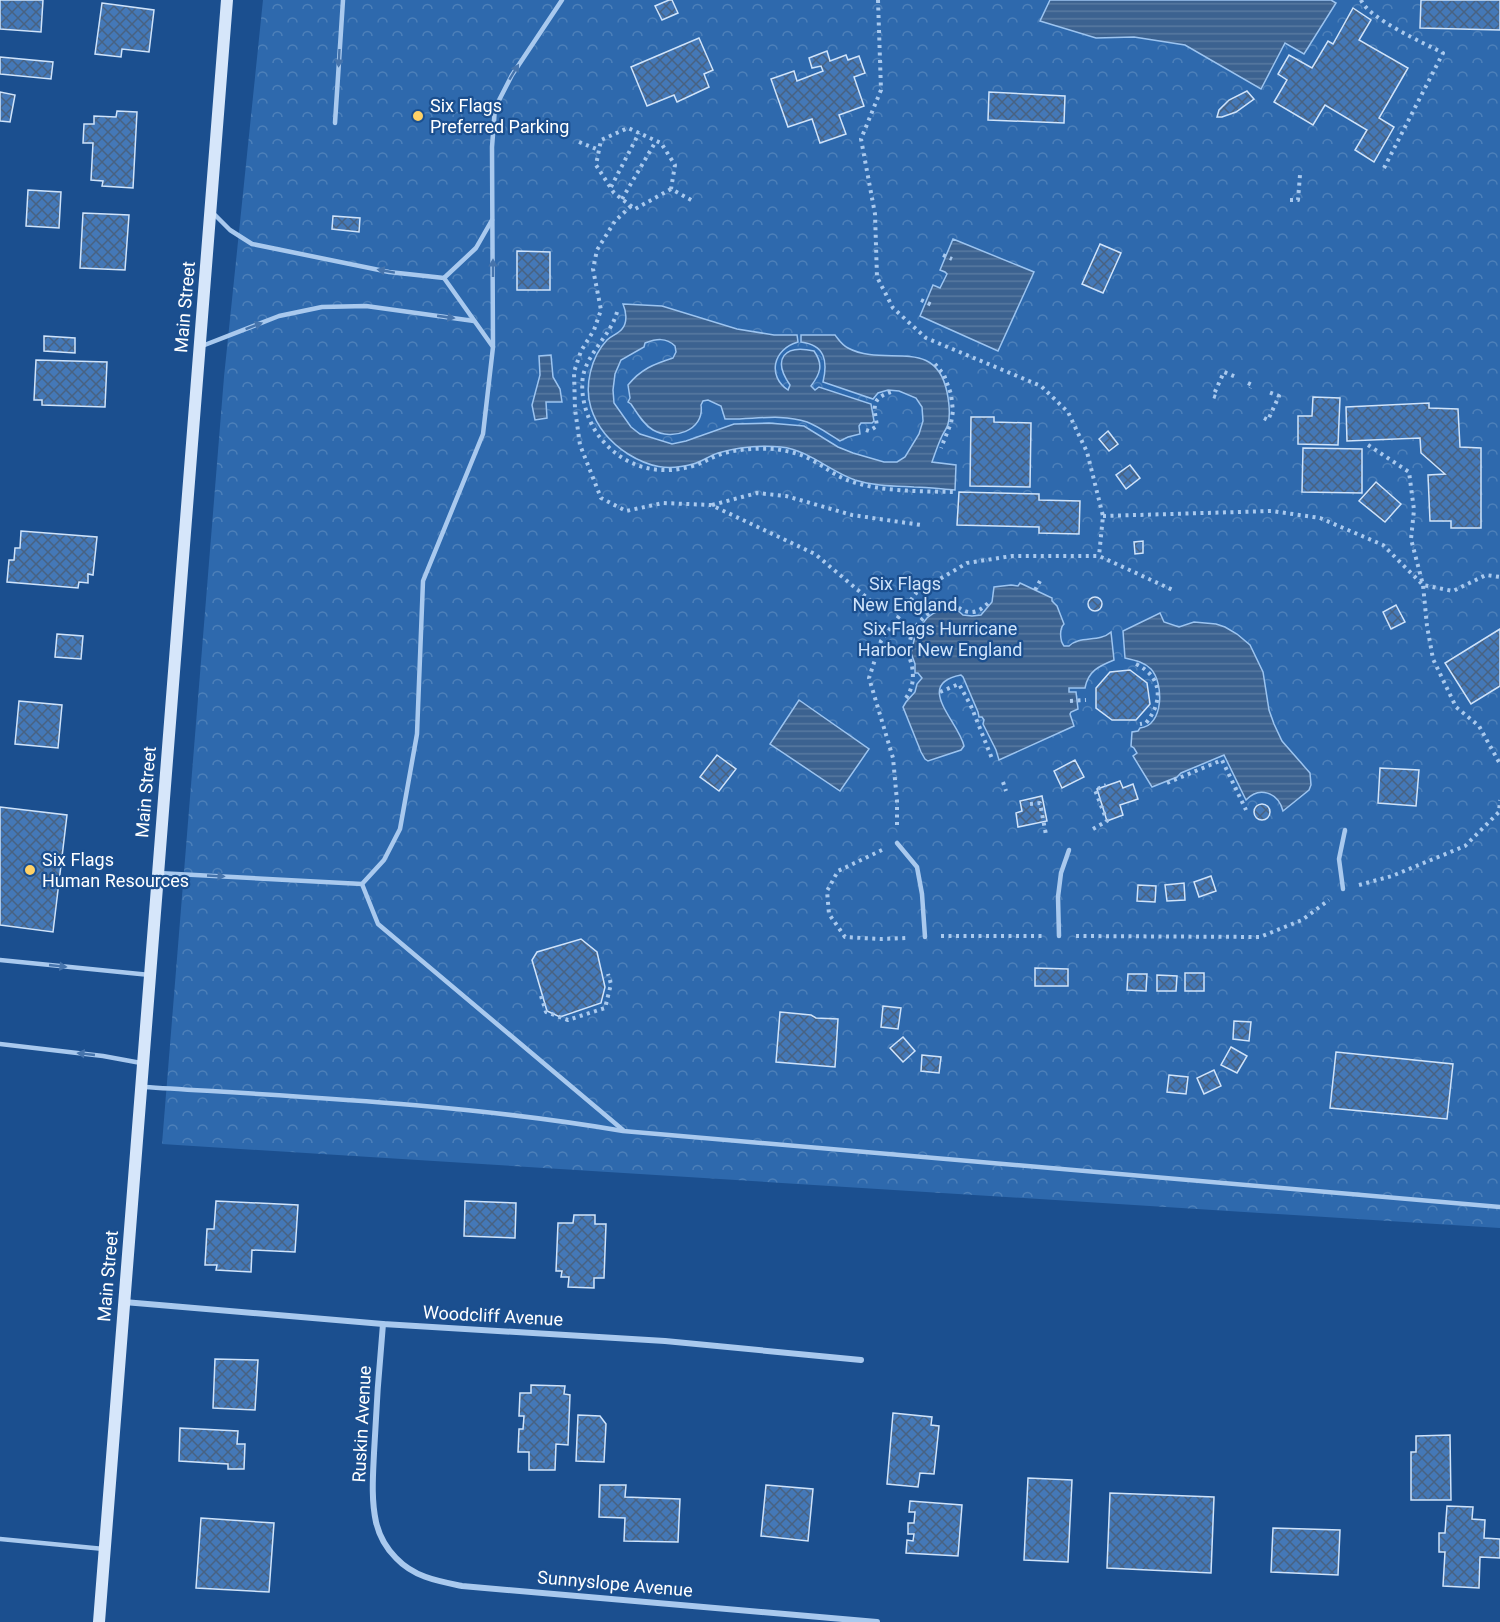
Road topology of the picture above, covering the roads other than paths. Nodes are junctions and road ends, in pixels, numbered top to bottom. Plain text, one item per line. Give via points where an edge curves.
1 (227, 0) edge
2 (343, 0) edge
3 (561, 0) edge
4 (335, 123) dead end
5 (211, 211) junction
6 (493, 219) junction
7 (444, 278) junction
8 (474, 321) junction
9 (200, 346) junction
10 (493, 347) junction
11 (1345, 830) dead end
12 (897, 843) road end
13 (1069, 850) dead end
14 (158, 873) junction
15 (362, 884) junction
16 (1343, 889) road end
17 (1059, 936) road end
18 (925, 937) road end
19 (0, 960) edge
20 (150, 975) junction
21 (0, 1044) edge
22 (143, 1064) junction
23 (141, 1087) junction
24 (623, 1131) junction
25 (1500, 1207) edge
26 (124, 1302) junction
27 (383, 1324) junction
28 (861, 1360) dead end
29 (377, 1525) joint
30 (0, 1539) edge
31 (104, 1549) junction
32 (99, 1622) edge
33 (877, 1622) edge

1 - 5 main road, Main Street
2 -> 4 lane
6 -> 3 lane via 495,108
7 -> 5 lane via 389,272 252,244
5 - 9 main road, Main Street
6 - 7 lane via 476,248
10 -> 6 lane
7 - 8 lane
9 -> 8 lane via 279,316 322,307 366,306
8 - 10 lane
9 - 14 main road, Main Street
10 - 15 lane via 483,434 423,581 417,734 400,829 384,860
11 - 16 lane via 1339,859
12 - 18 lane via 917,867
13 - 17 lane via 1058,897
14 -> 15 lane
14 - 20 main road, Main Street
15 - 24 lane via 378,924
19 -> 20 lane
20 - 22 main road, Main Street
22 -> 21 lane
22 - 23 main road, Main Street
23 - 24 lane via 371,1101 556,1119
23 - 26 main road, Main Street
24 - 25 lane
26 - 27 street, Woodcliff Avenue
26 - 31 main road, Main Street
27 - 28 street, Woodcliff Avenue via 664,1341
27 - 29 street, Ruskin Avenue via 374,1462
29 - 33 street, Sunnyslope Avenue via 389,1550 406,1567 430,1580
30 - 31 lane
31 - 32 main road, Main Street

